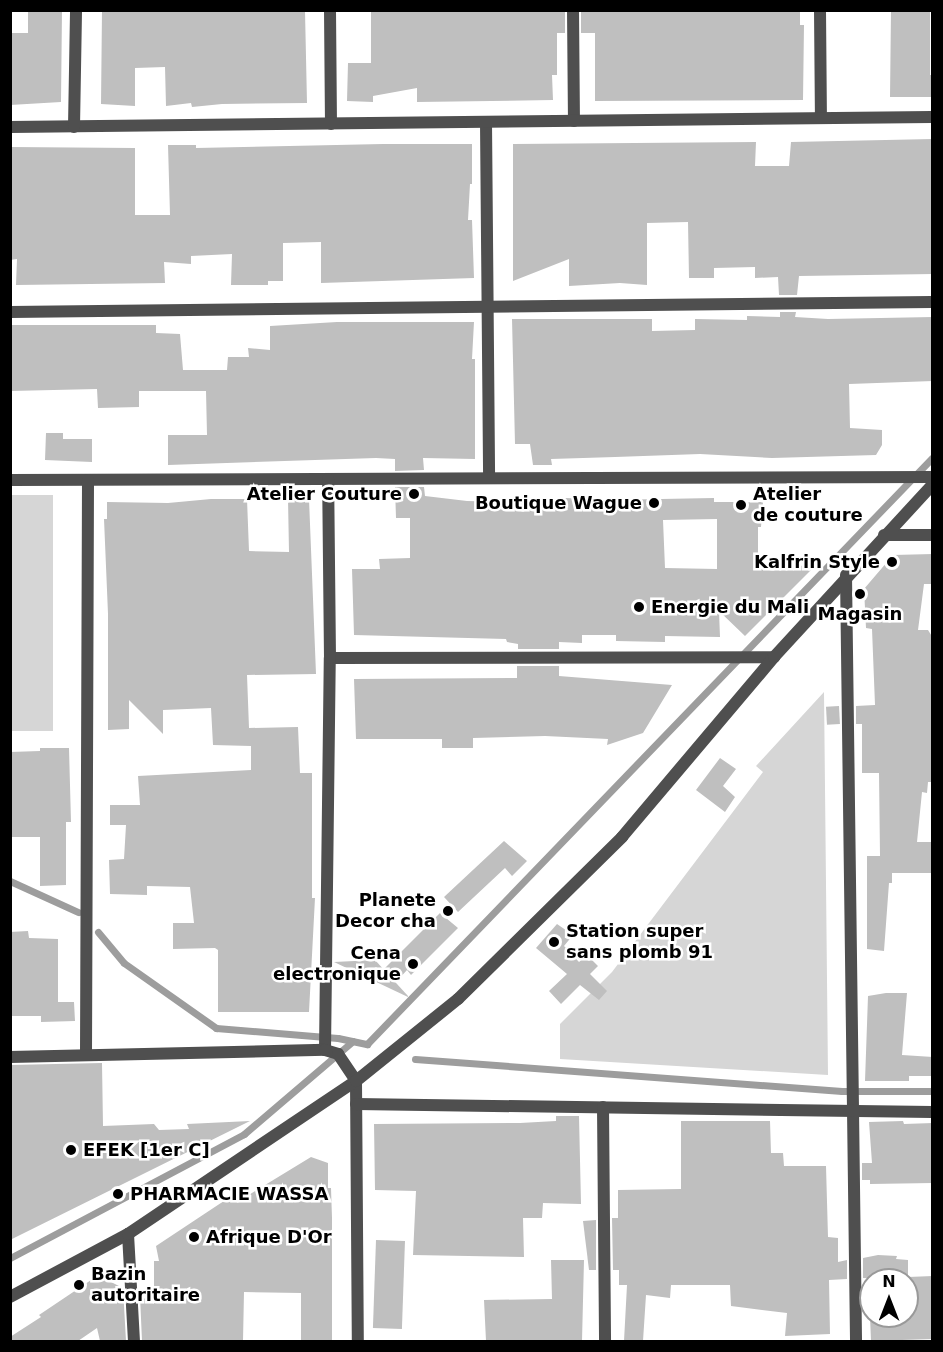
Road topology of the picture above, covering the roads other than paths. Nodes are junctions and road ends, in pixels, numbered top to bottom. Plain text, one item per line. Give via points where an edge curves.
1 (76, 10) edge
2 (330, 10) edge
3 (573, 10) edge
4 (820, 10) edge
5 (933, 117) edge
6 (821, 118) junction
7 (574, 121) junction
8 (486, 122) junction
9 (331, 124) junction
10 (10, 127) edge
11 (74, 127) junction
12 (933, 302) edge
13 (489, 308) junction
14 (10, 312) edge
15 (933, 477) edge
16 (489, 478) junction
17 (328, 479) junction
18 (10, 480) edge
19 (88, 480) junction
20 (933, 485) edge
21 (884, 535) junction
22 (933, 535) edge
23 (846, 575) junction
24 (774, 657) junction
25 (330, 658) junction
26 (326, 1050) junction
27 (87, 1055) junction
28 (10, 1057) edge
29 (356, 1081) junction
30 (356, 1104) junction
31 (854, 1106) junction
32 (603, 1107) junction
33 (933, 1112) edge
34 (128, 1234) junction
35 (10, 1297) edge
36 (134, 1341) edge
37 (358, 1341) edge
38 (605, 1341) edge
39 (856, 1341) edge

1 - 11 street
2 - 9 street
3 - 7 street
4 - 6 street
5 - 6 street
6 - 7 street
7 - 8 street
8 - 9 street
8 - 13 street
9 - 11 street
10 - 11 street
12 - 13 street
13 - 14 street
13 - 16 street
15 - 16 street
16 - 17 street
17 - 19 street
17 - 25 street
18 - 19 street
19 - 27 street
20 - 21 street
21 - 22 street
21 - 23 street
23 - 24 street
23 - 31 street
24 - 25 street
24 - 29 street via 622,837 458,999
25 - 26 street
26 - 27 street
26 - 29 street via 338,1054
27 - 28 street
29 - 30 street
29 - 34 street
30 - 32 street
30 - 37 street
31 - 32 street
31 - 33 street
31 - 39 street
32 - 38 street
34 - 35 street
34 - 36 street

